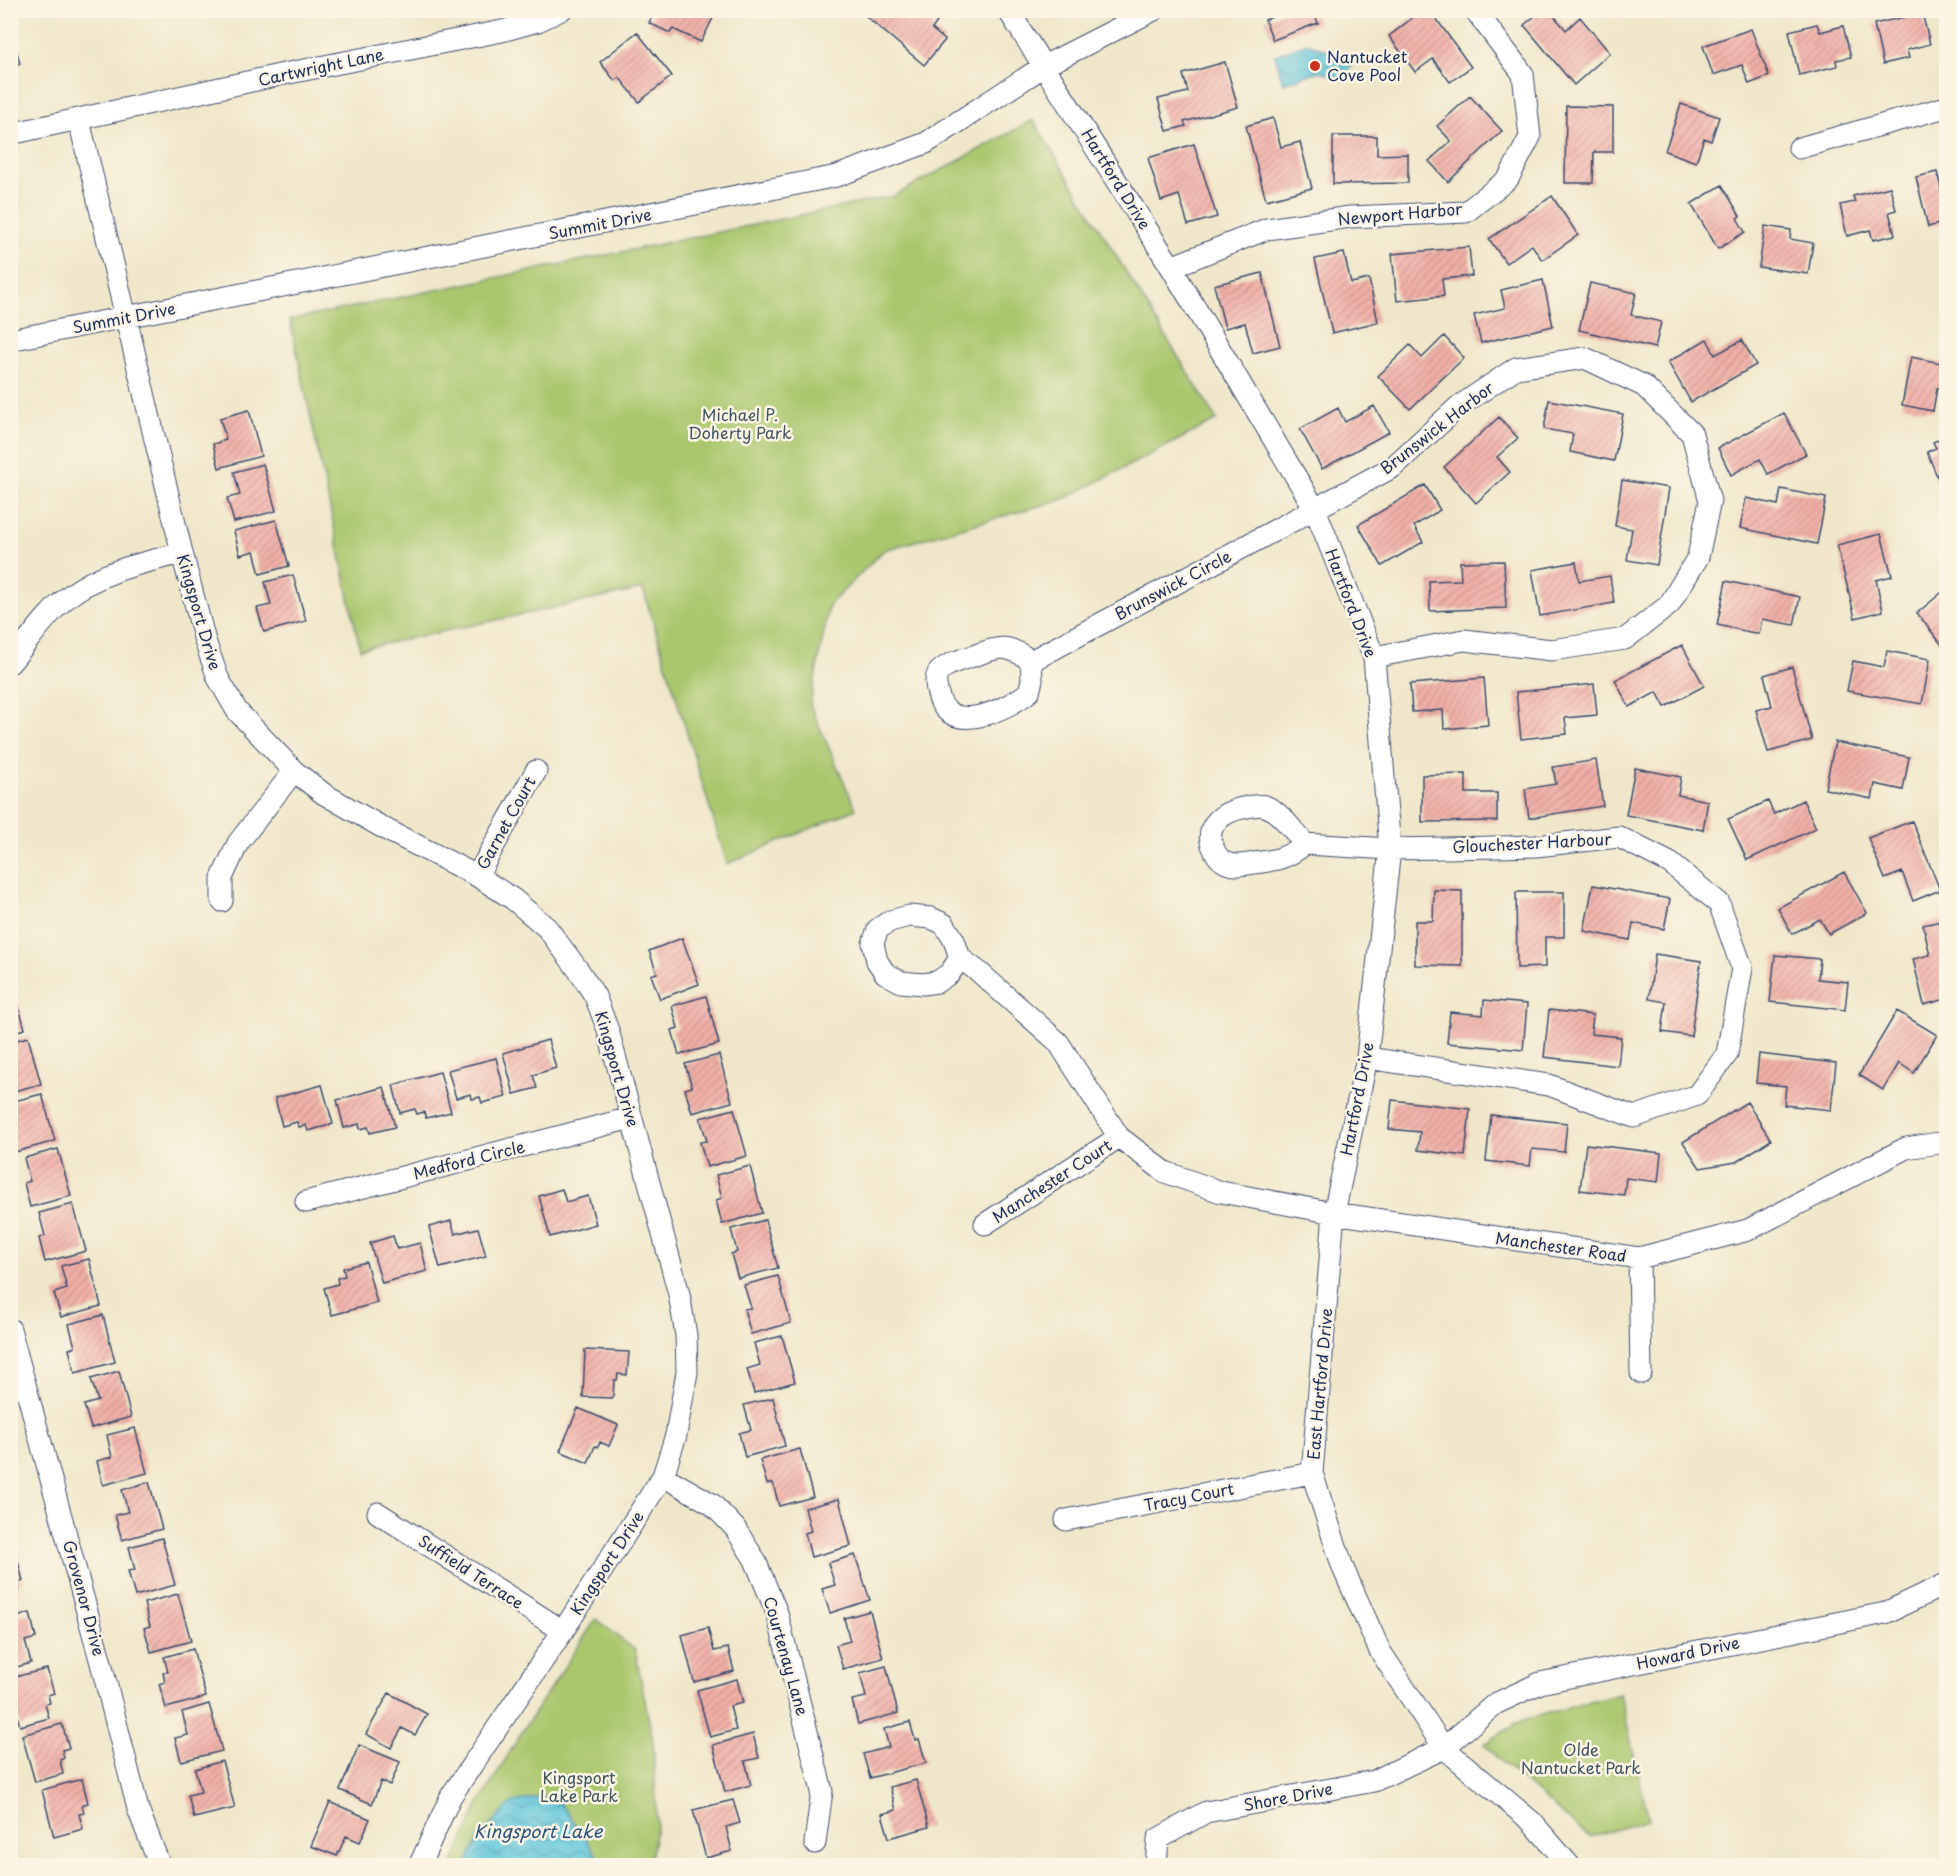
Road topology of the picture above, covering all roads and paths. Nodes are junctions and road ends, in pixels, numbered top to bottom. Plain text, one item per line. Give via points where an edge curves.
1 (561, 10) edge
2 (1008, 10) edge
3 (1155, 10) edge
4 (1475, 10) edge
5 (1044, 66) junction
6 (1947, 107) edge
7 (79, 120) junction
8 (10, 134) edge
9 (1799, 148) dead end
10 (1171, 267) junction
11 (125, 318) junction
12 (10, 340) edge
13 (1315, 509) junction
14 (182, 553) junction
15 (1374, 657) junction
16 (1031, 661) junction
17 (10, 663) edge
18 (294, 771) junction
19 (536, 771) dead end
20 (1305, 844) dead end
21 (1389, 849) junction
22 (477, 876) junction
23 (222, 901) dead end
24 (960, 958) dead end
25 (1367, 1058) junction
26 (632, 1118) junction
27 (1119, 1137) junction
28 (1947, 1142) edge
29 (306, 1202) dead end
30 (1334, 1213) junction
31 (985, 1224) dead end
32 (1639, 1258) junction
33 (10, 1329) edge
34 (1641, 1373) dead end
35 (1312, 1473) junction
36 (663, 1476) junction
37 (378, 1513) dead end
38 (1066, 1520) dead end
39 (1947, 1584) edge
40 (563, 1632) junction
41 (1444, 1748) junction
42 (815, 1843) dead end
43 (160, 1866) edge
44 (419, 1866) edge
45 (1156, 1866) edge
46 (1570, 1866) edge

1 - 7 street, Cartwright Lane via 502,31
2 - 5 street, Hartford Drive
3 - 5 street, Summit Drive
4 - 10 street, Newport Harbor via 1523,74 1530,137 1508,179 1466,212 1350,218 1267,229
5 - 10 street, Hartford Drive
5 - 11 street, Summit Drive via 926,143 837,176
6 - 9 street
7 - 8 street, Cartwright Lane
7 - 11 street, Kingsport Drive
10 - 13 street, Hartford Drive
11 - 12 street, Summit Drive
11 - 14 street, Kingsport Drive
13 - 15 street, Hartford Drive
13 - 15 street, Brunswick Harbor via 1393,467 1458,407 1516,368 1585,358 1644,386 1692,434 1710,501 1698,557 1669,605 1624,639 1552,650 1464,640
13 - 16 street, Brunswick Circle
14 - 17 street via 118,570 68,597
14 - 18 street, Kingsport Drive via 218,678 237,711
15 - 21 street, Hartford Drive
16 - 16 street via 1008,648 996,647 945,667 935,684 940,704 947,713 972,718 1018,700 1029,692
18 - 22 street, Kingsport Drive via 324,794
18 - 23 street via 238,843 222,878
19 - 22 street, Garnet Court
20 - 21 street, Glouchester Harbour
21 - 25 street, Hartford Drive
21 - 25 street, Glouchester Harbour via 1536,846 1619,837 1670,864 1719,903 1742,968 1727,1054 1697,1095 1634,1117 1549,1085
22 - 26 street, Kingsport Drive via 548,928 579,970 605,1021
24 - 27 street via 1058,1042
25 - 30 street, Hartford Drive
26 - 29 street, Medford Circle
26 - 36 street, Kingsport Drive via 679,1294 686,1335 687,1372 676,1434
27 - 30 street, Manchester Road via 1165,1172 1221,1192
27 - 31 street, Manchester Court
28 - 32 street, Manchester Road via 1906,1148 1748,1230
30 - 32 street, Manchester Road
30 - 35 street, East Hartford Drive
32 - 34 street
33 - 43 street, Grovenor Drive via 138,1809
35 - 38 street, Tracy Court
35 - 41 street, East Hartford Drive via 1343,1568 1380,1651
36 - 40 street, Kingsport Drive
36 - 42 street, Courtenay Lane via 712,1504 735,1528 756,1560 777,1613 822,1791
37 - 40 street, Suffield Terrace
39 - 41 street, Howard Drive via 1885,1613 1540,1683 1495,1704
40 - 44 street, Kingsport Drive via 450,1796
41 - 45 street, Shore Drive via 1374,1780 1206,1812 1158,1839
41 - 46 street, East Hartford Drive via 1532,1822

